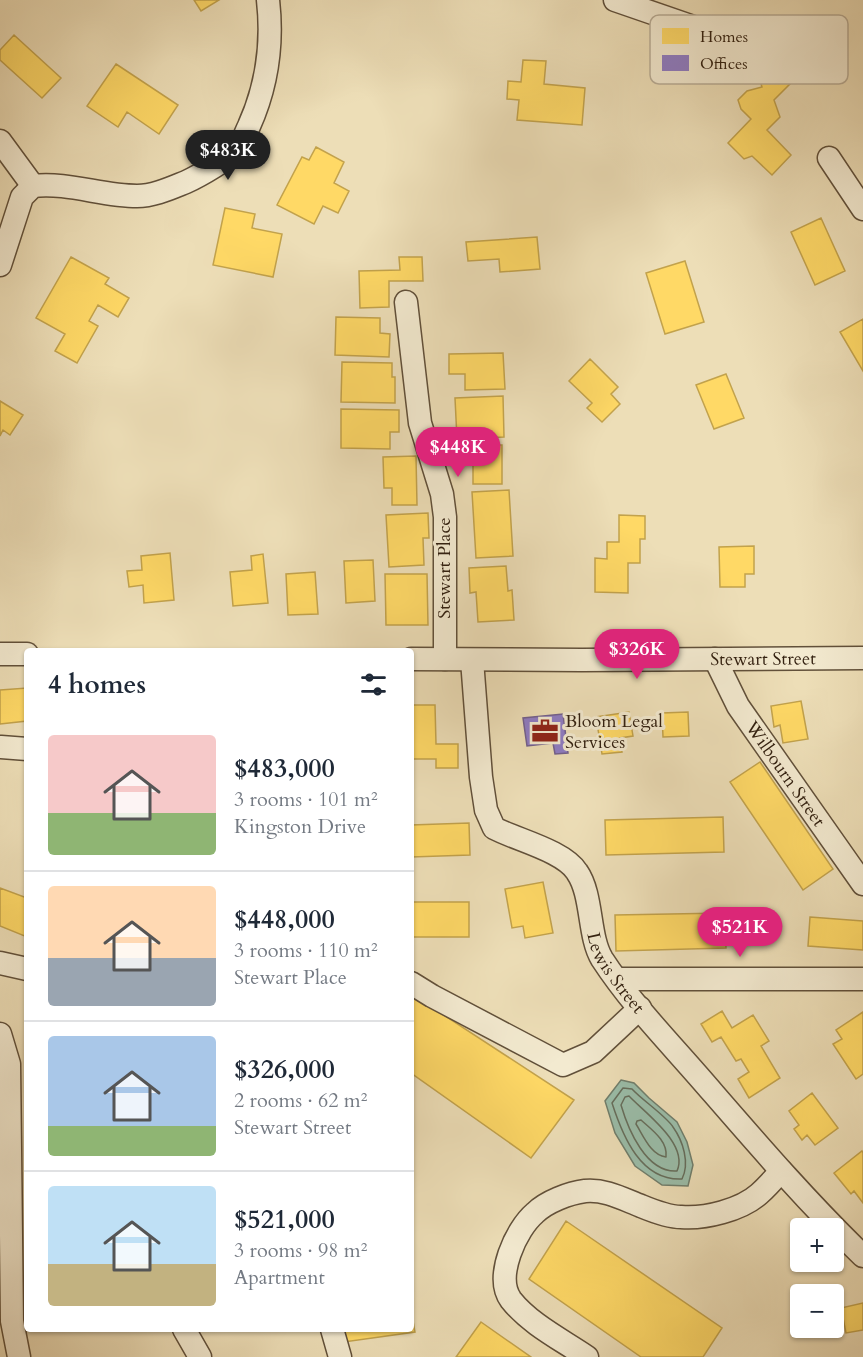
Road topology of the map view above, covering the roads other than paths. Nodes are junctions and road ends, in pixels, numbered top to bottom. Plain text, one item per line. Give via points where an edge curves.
1 (268, 0) edge
2 (615, 0) edge
3 (658, 15) edge
4 (0, 141) edge
5 (829, 158) dead end
6 (33, 186) junction
7 (863, 209) edge
8 (0, 265) edge
9 (406, 302) dead end
10 (0, 654) edge
11 (24, 654) edge
12 (863, 658) edge
13 (414, 659) edge
14 (445, 659) junction
15 (715, 659) junction
16 (472, 660) junction
17 (2, 747) dead end
18 (24, 748) edge
19 (863, 884) edge
20 (0, 963) edge
21 (24, 968) edge
22 (617, 979) junction
23 (863, 979) edge
24 (414, 984) edge
25 (640, 1008) junction
26 (0, 1034) edge
27 (781, 1171) junction
28 (863, 1256) edge
29 (186, 1332) edge
30 (333, 1332) edge
31 (19, 1357) edge
32 (200, 1357) edge
33 (340, 1357) edge
34 (587, 1357) edge

1 - 6 street via 268,63 256,108 239,148 201,175 168,190 140,196 52,183
2 - 3 street
4 - 6 street
5 - 7 street
6 - 8 street via 22,197
9 - 14 street, Stewart Place via 420,423 446,517
10 - 11 street
12 - 15 street, Stewart Street
13 - 14 street, Stewart Street
14 - 16 street, Stewart Street
15 - 16 street, Stewart Street
15 - 19 street, Wilbourn Street via 738,706
16 - 22 street, Lewis Street via 481,777 486,810 494,828 560,855 577,872 601,956
17 - 18 street
20 - 21 street
22 - 23 street
22 - 25 street, Lewis Street
24 - 25 street via 563,1065 593,1052
25 - 27 street, Lewis Street
26 - 31 street via 9,1064 12,1321
27 - 28 street, Lewis Street
27 - 34 street via 758,1196 736,1208 712,1214 681,1218 604,1191 583,1191 553,1201 534,1213 516,1236 507,1261 509,1297 527,1317
29 - 32 street
30 - 33 street

